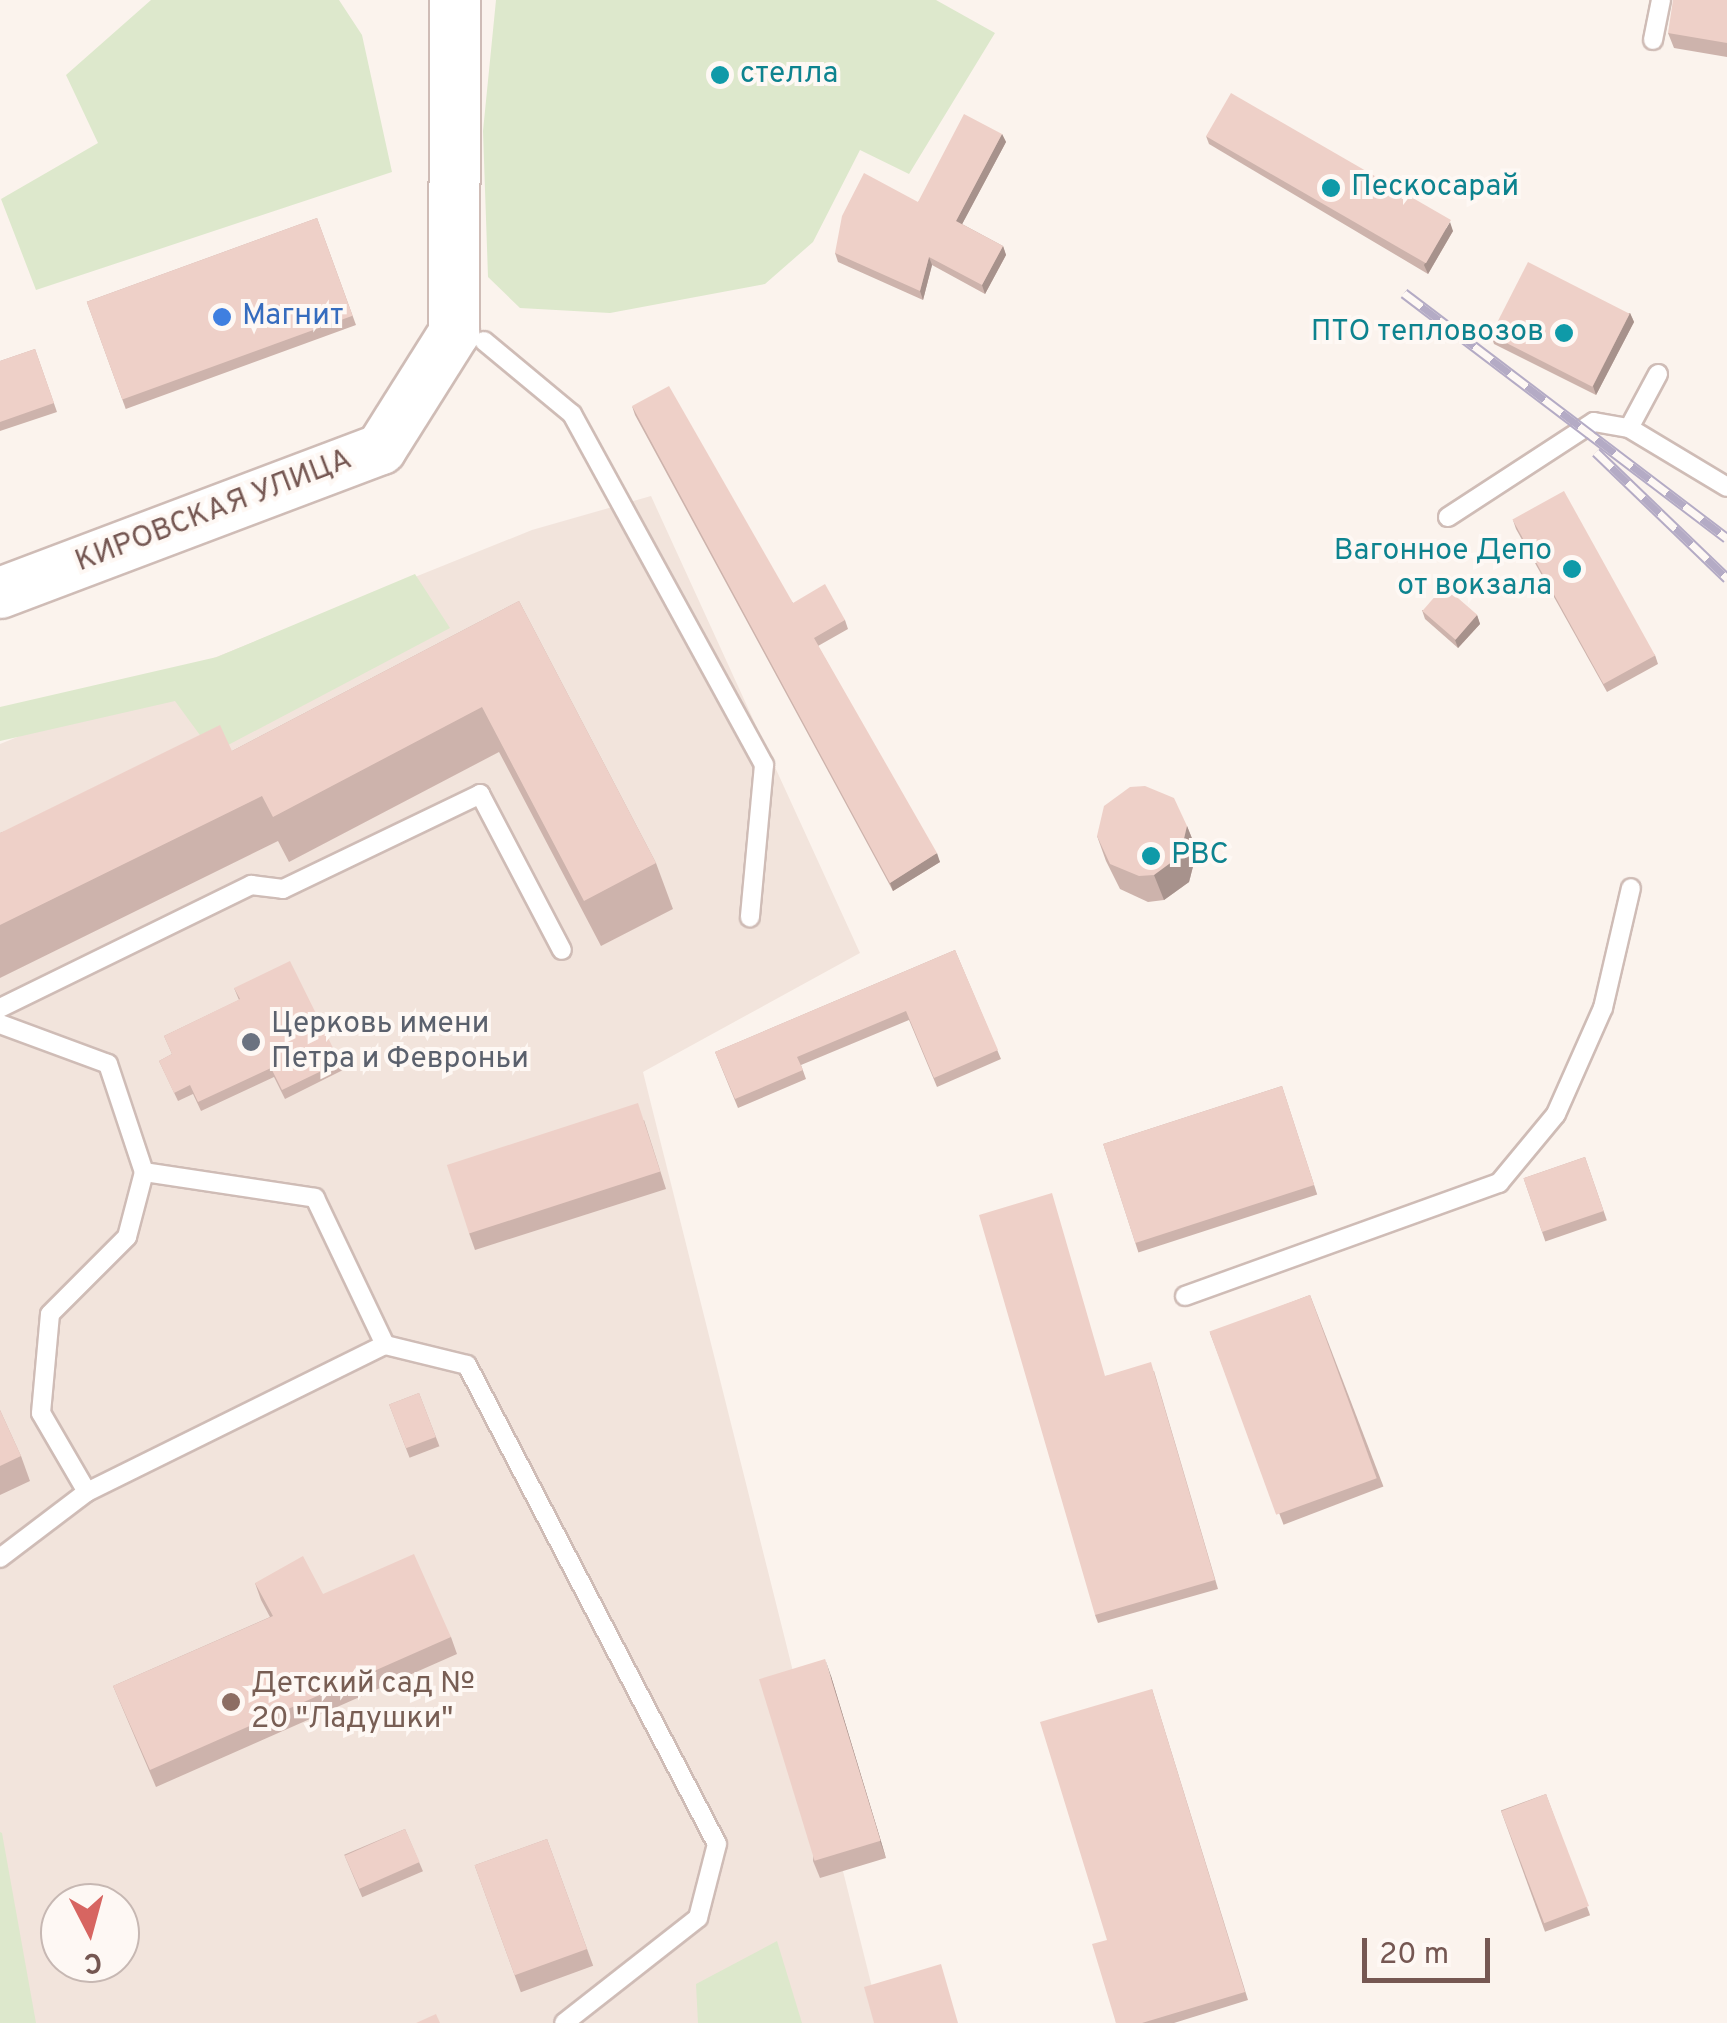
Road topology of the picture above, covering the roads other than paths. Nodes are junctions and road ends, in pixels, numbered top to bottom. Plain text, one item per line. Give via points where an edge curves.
1 (455, 0) edge
2 (1660, 0) edge
3 (1653, 40) dead end
4 (484, 340) dead end
5 (1658, 374) dead end
6 (1629, 428) junction
7 (1727, 488) edge
8 (1448, 517) dead end
9 (0, 593) edge
10 (1632, 888) dead end
11 (750, 917) dead end
12 (562, 950) dead end
13 (0, 1008) edge
14 (0, 1024) edge
15 (144, 1172) junction
16 (1185, 1296) dead end
17 (384, 1346) junction
18 (87, 1492) junction
19 (0, 1558) edge
20 (564, 2023) edge

1 - 9 main road, КИРОВСКАЯ УЛИЦА via 454,333 381,449
2 - 3 lane
4 - 11 lane via 572,414 764,765
5 - 6 lane
6 - 7 lane
6 - 8 lane via 1594,422
10 - 16 lane via 1603,1008 1564,1096 1499,1182
12 - 13 lane via 480,794 283,889 251,885
14 - 15 lane via 108,1064
15 - 17 lane via 315,1198
15 - 18 lane via 128,1237 50,1314 41,1413
17 - 18 lane
17 - 20 lane via 467,1364 717,1844 698,1918
18 - 19 lane

